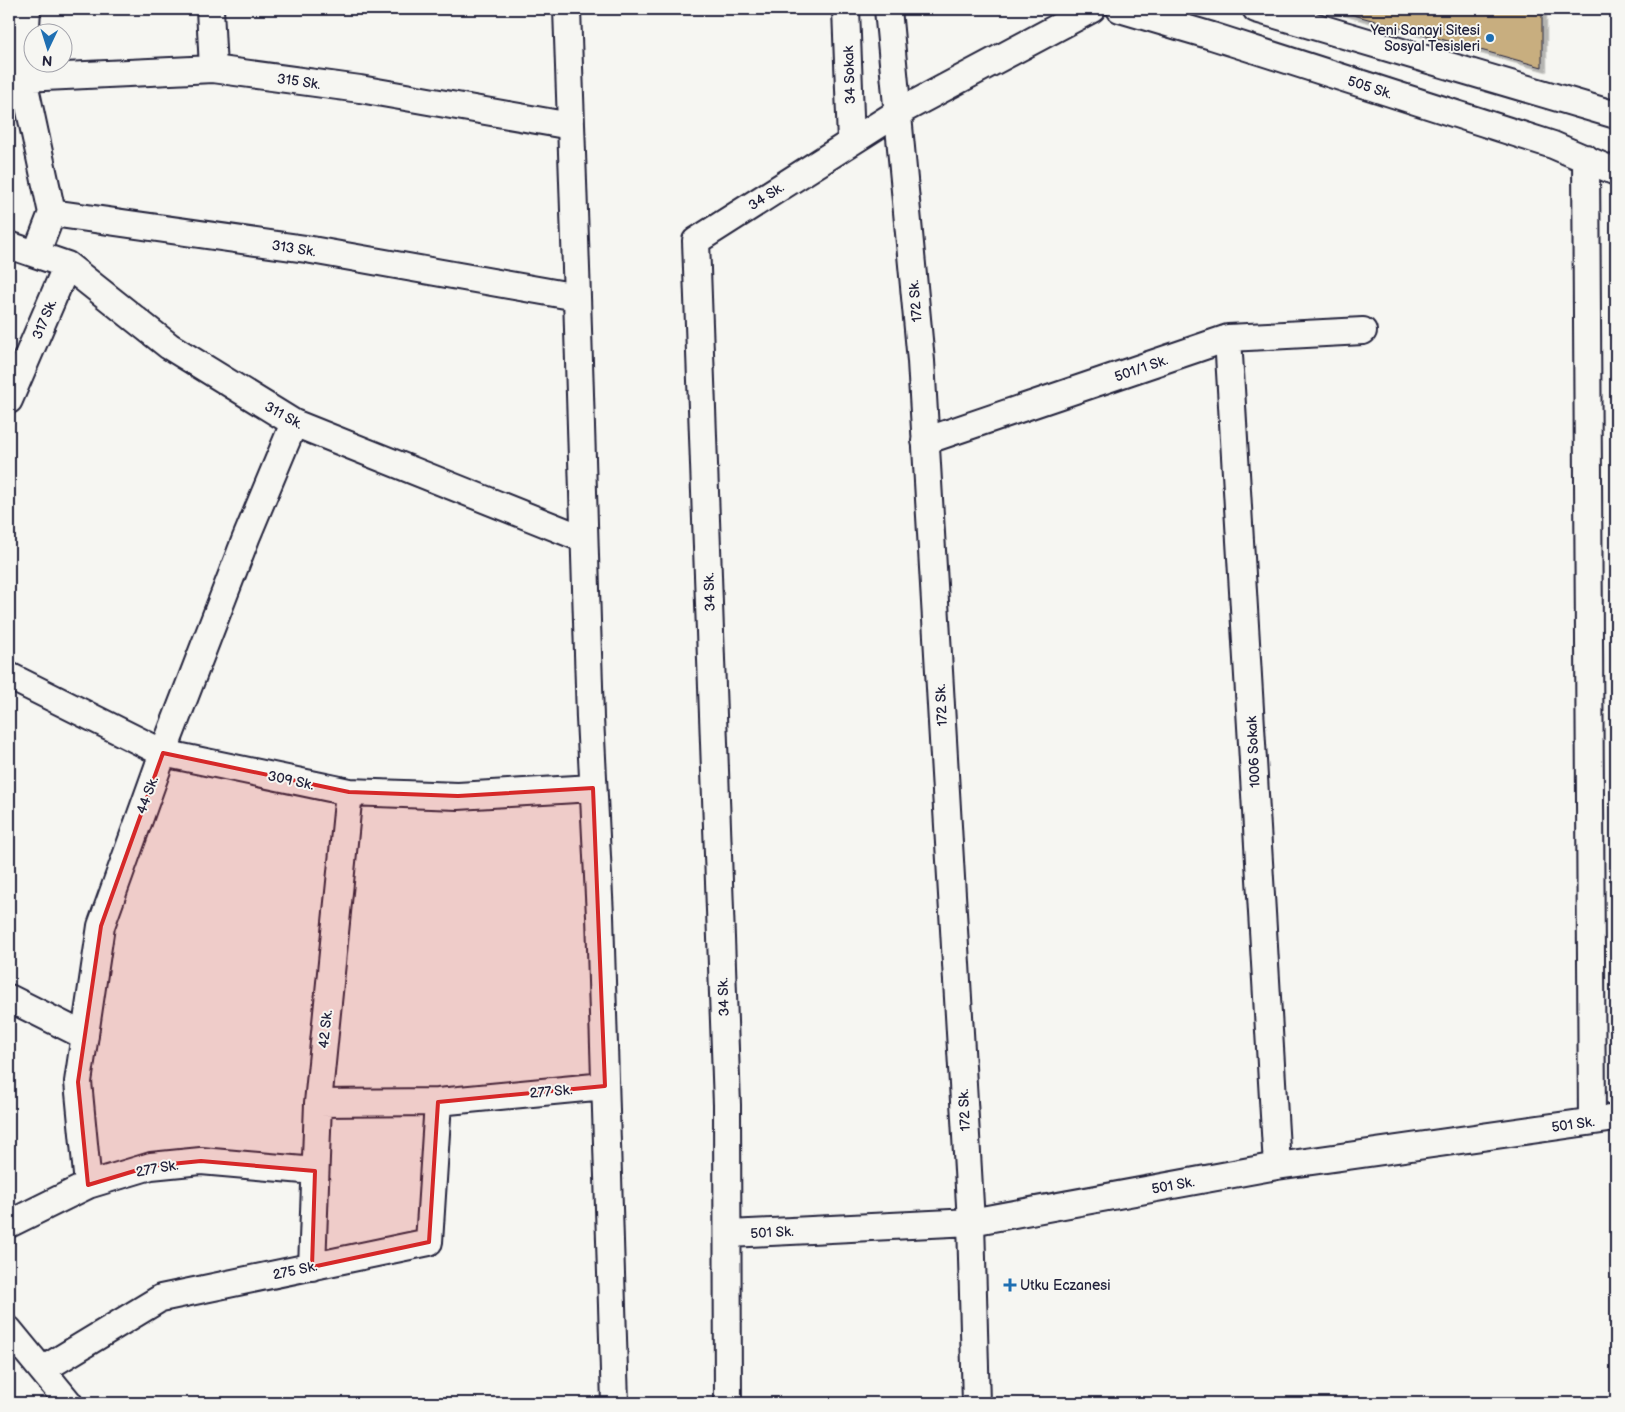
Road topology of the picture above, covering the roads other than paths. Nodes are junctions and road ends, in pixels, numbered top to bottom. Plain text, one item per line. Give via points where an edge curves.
1 (27, 9) edge
2 (210, 9) edge
3 (567, 9) edge
4 (846, 9) edge
5 (888, 9) edge
6 (1092, 9) edge
7 (1120, 9) edge
8 (1256, 9) edge
9 (213, 69) junction
10 (23, 78) junction
11 (897, 113) junction
12 (1616, 115) edge
13 (571, 126) junction
14 (852, 142) junction
15 (1586, 158) junction
16 (1616, 172) edge
17 (52, 214) junction
18 (9, 245) edge
19 (36, 254) junction
20 (67, 265) junction
21 (577, 297) junction
22 (1363, 331) dead end
23 (1228, 338) junction
24 (9, 400) edge
25 (294, 423) junction
26 (925, 441) junction
27 (584, 539) junction
28 (9, 676) edge
29 (163, 752) junction
30 (593, 788) junction
31 (349, 792) junction
32 (9, 998) edge
33 (85, 1036) junction
34 (605, 1086) junction
35 (438, 1102) junction
36 (318, 1103) junction
37 (1604, 1120) edge
38 (1277, 1166) junction
39 (316, 1171) junction
40 (88, 1185) junction
41 (971, 1222) junction
42 (9, 1224) edge
43 (729, 1234) junction
44 (312, 1266) junction
45 (9, 1330) edge
46 (42, 1370) junction
47 (69, 1403) edge
48 (616, 1403) edge
49 (728, 1403) edge
50 (976, 1403) edge

1 - 10 street
2 - 9 street
3 - 13 street
4 - 14 street, 34 Sokak
5 - 11 street, 172 Sk.
6 - 11 street, 34 Sk.
7 - 15 street, 505 Sk. via 1326,72
8 - 12 street
9 - 10 street, 315 Sk.
9 - 13 street, 315 Sk. via 360,89
10 - 17 street
11 - 14 street, 34 Sk.
11 - 26 street, 172 Sk. via 921,361
13 - 21 street
14 - 43 street, 34 Sk. via 696,241
15 - 16 street, 505 Sk.
15 - 37 street
17 - 19 street
17 - 21 street, 313 Sk. via 306,249
18 - 19 street, 311 Sk.
19 - 20 street, 311 Sk.
20 - 24 street, 317 Sk.
20 - 25 street, 311 Sk. via 169,346
21 - 27 street
22 - 23 street, 501/1 Sk.
23 - 26 street, 501/1 Sk.
23 - 38 street, 1006 Sokak
25 - 27 street, 311 Sk.
25 - 29 street, 44 Sk.
26 - 41 street, 172 Sk.
27 - 30 street
28 - 29 street, 309 Sk.
29 - 31 street, 309 Sk.
29 - 33 street, 44 Sk. via 101,926
30 - 31 street, 309 Sk. via 458,796
30 - 34 street
31 - 36 street, 42 Sk.
32 - 33 street
33 - 40 street, 44 Sk. via 78,1082
34 - 35 street, 277 Sk.
34 - 48 street
35 - 36 street, 277 Sk.
35 - 44 street, 275 Sk. via 429,1242
36 - 39 street, 42 Sk.
37 - 38 street, 501 Sk.
38 - 41 street, 501 Sk.
39 - 40 street, 277 Sk. via 201,1162 151,1166
39 - 44 street, 42 Sk.
40 - 42 street, 277 Sk.
41 - 43 street, 501 Sk.
41 - 50 street, 172 Sk.
43 - 49 street, 34 Sk.
44 - 46 street, 275 Sk. via 161,1298
45 - 46 street
46 - 47 street

